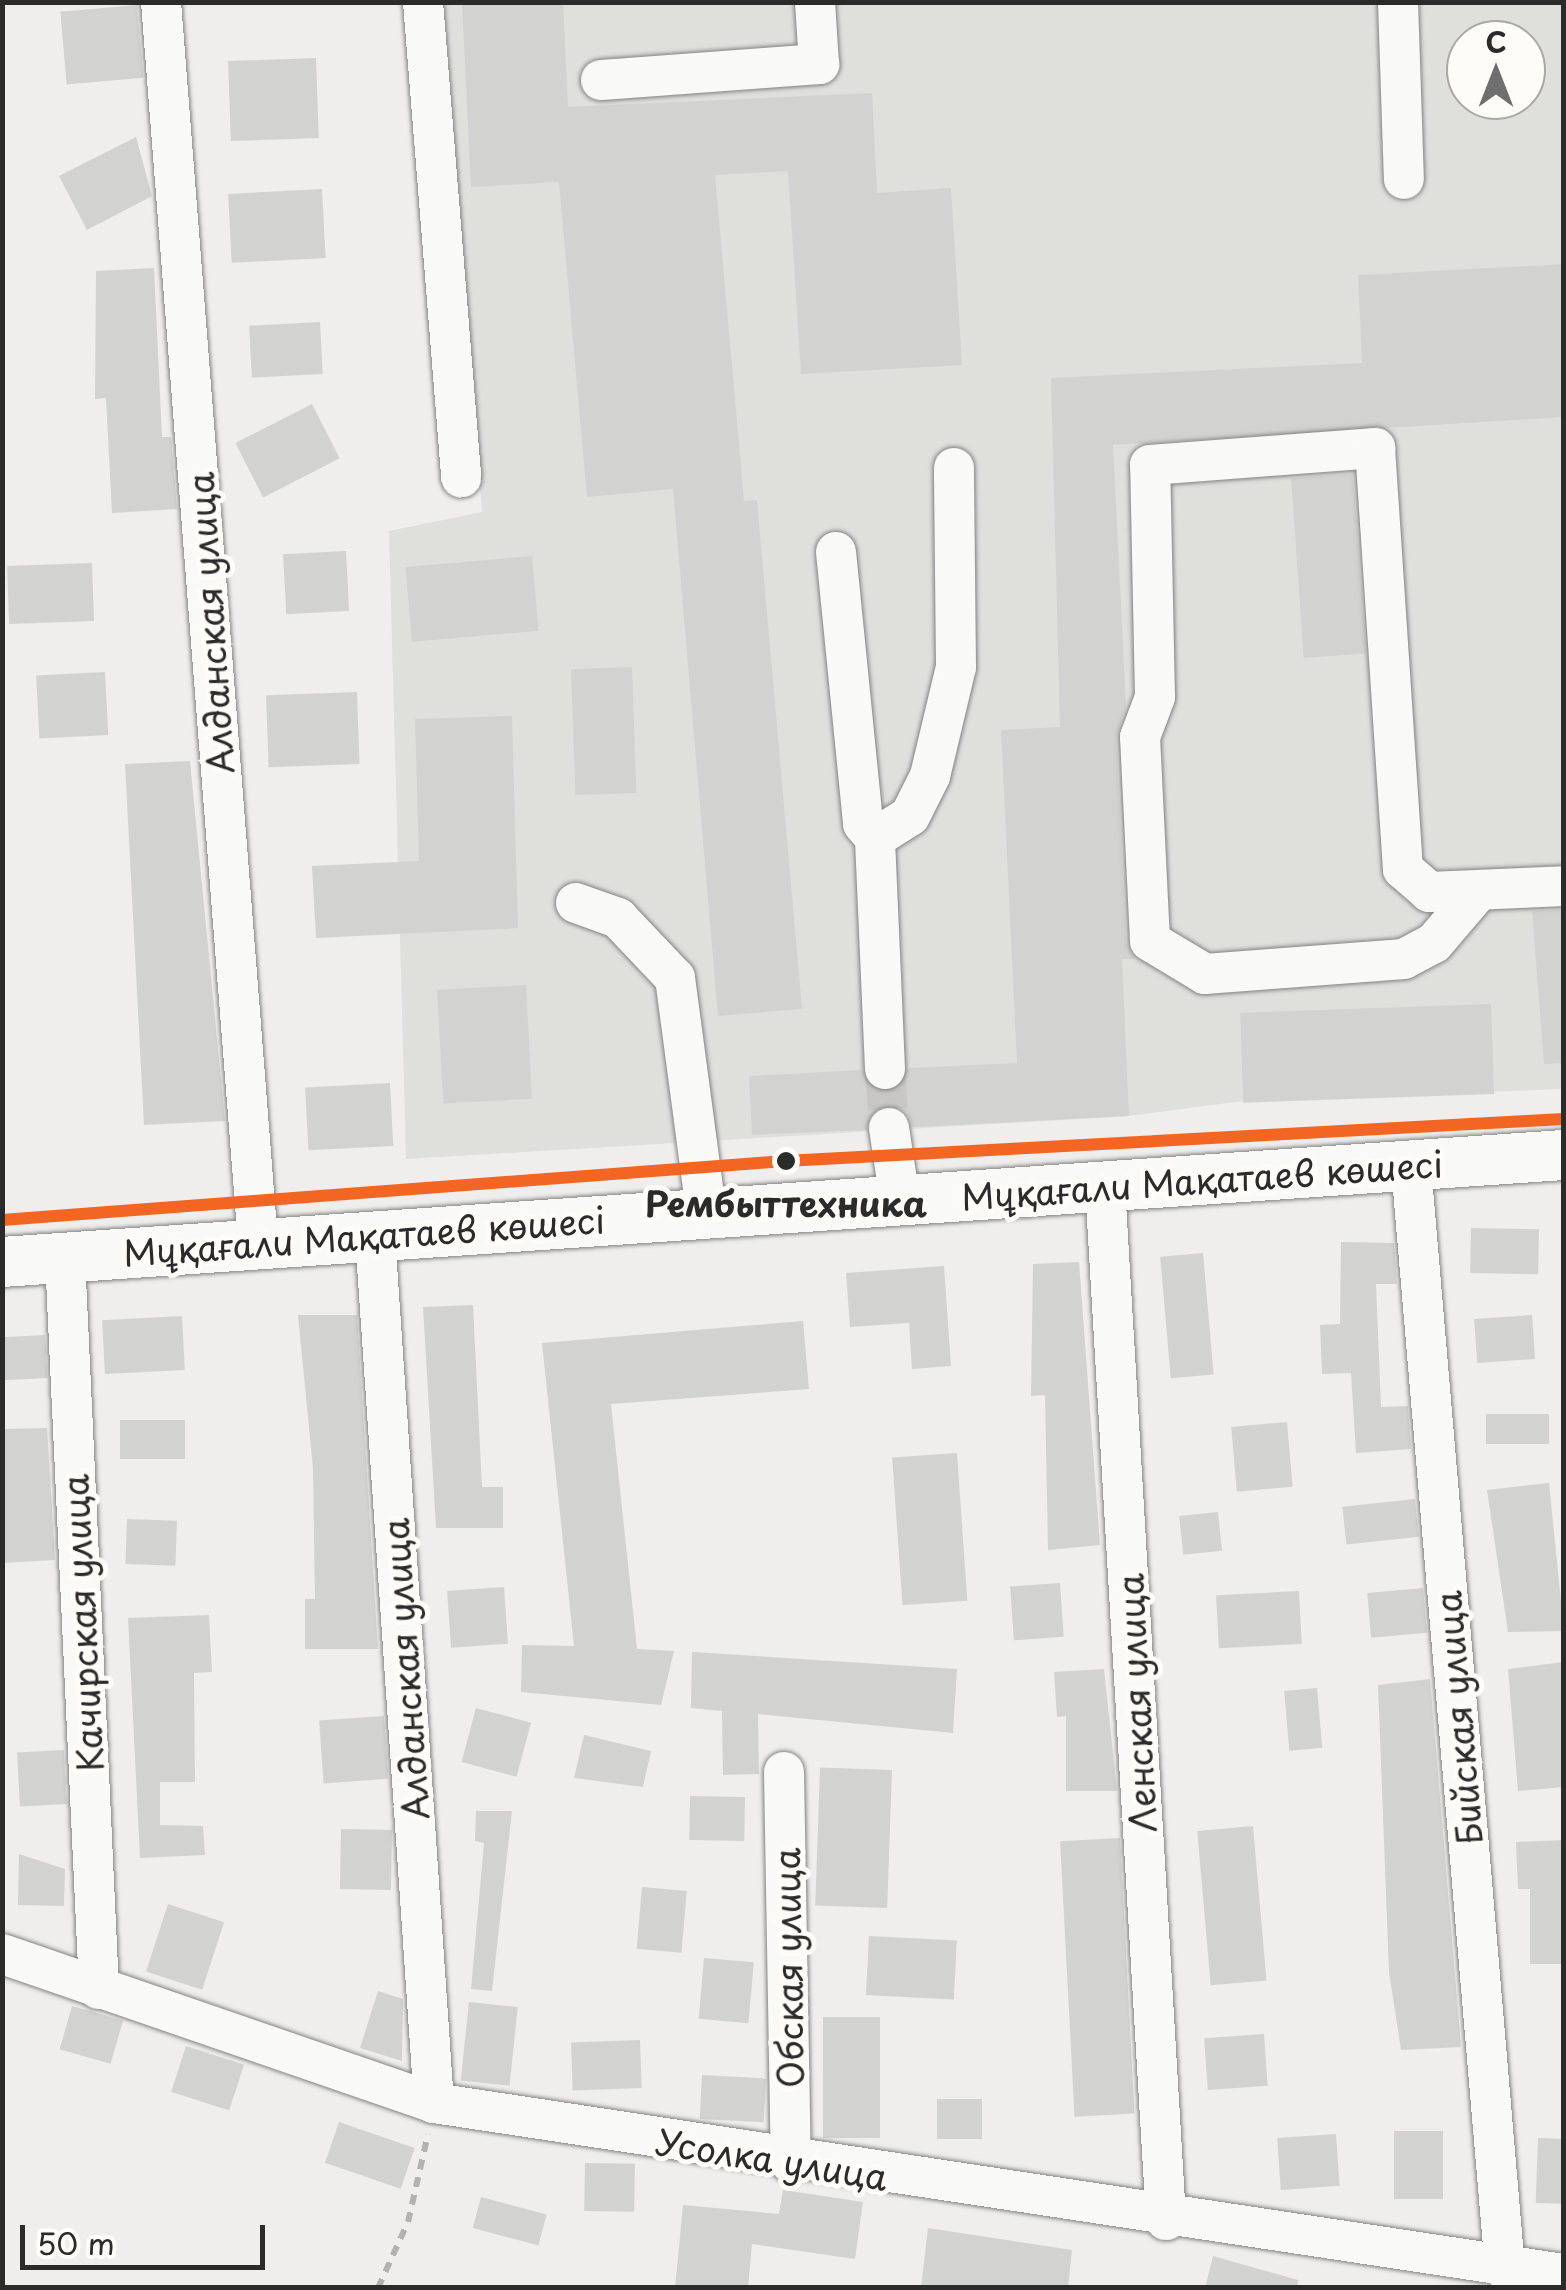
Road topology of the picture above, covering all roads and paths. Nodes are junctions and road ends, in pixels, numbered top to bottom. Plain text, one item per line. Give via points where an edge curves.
1 (161, 2) edge
2 (423, 2) edge
3 (815, 2) edge
4 (1398, 2) edge
5 (601, 80) dead end
6 (1404, 178) dead end
7 (954, 468) dead end
8 (462, 478) dead end
9 (836, 552) dead end
10 (875, 838) junction
11 (1564, 886) edge
12 (1475, 894) junction
13 (576, 903) dead end
14 (885, 1069) tunnel mouth
15 (889, 1128) tunnel mouth
16 (1564, 1156) edge
17 (1411, 1166) junction
18 (1105, 1186) junction
19 (900, 1200) junction
20 (706, 1210) junction
21 (375, 1236) junction
22 (258, 1244) junction
23 (65, 1258) junction
24 (2, 1262) edge
25 (784, 1772) dead end
26 (2, 1954) edge
27 (99, 1989) junction
28 (434, 2103) junction
29 (792, 2163) junction
30 (1166, 2220) junction
31 (1505, 2270) junction
32 (1564, 2274) edge
33 (378, 2288) edge

1 - 22 street, Алданская улица
2 - 8 street
3 - 5 street via 819,64
4 - 6 street
7 - 10 street via 956,667 930,776 910,816
9 - 10 street via 863,824
10 - 14 street
11 - 12 street
12 - 12 street via 1434,943 1404,958 1205,974 1150,941 1140,737 1155,697 1150,465 1376,448 1403,868 1429,892
13 - 20 street via 618,918 675,978
15 - 19 street
16 - 17 main road, Мұқағали Мақатаев көшесі
17 - 18 main road, Мұқағали Мақатаев көшесі
17 - 31 street, Бийская улица
18 - 19 main road, Мұқағали Мақатаев көшесі
18 - 30 street, Ленская улица
19 - 20 main road, Мұқағали Мақатаев көшесі
20 - 21 main road, Мұқағали Мақатаев көшесі
21 - 22 main road, Мұқағали Мақатаев көшесі
21 - 28 street, Алданская улица
22 - 23 main road, Мұқағали Мақатаев көшесі
23 - 24 main road, Мұқағали Мақатаев көшесі
23 - 27 street, Качирская улица
25 - 29 street, Обская улица
26 - 27 street, Усолка улица
27 - 28 street, Усолка улица
28 - 29 street, Усолка улица
28 - 33 path via 408,2222
29 - 30 street, Усолка улица
30 - 31 street, Усолка улица
31 - 32 street, Усолка улица

